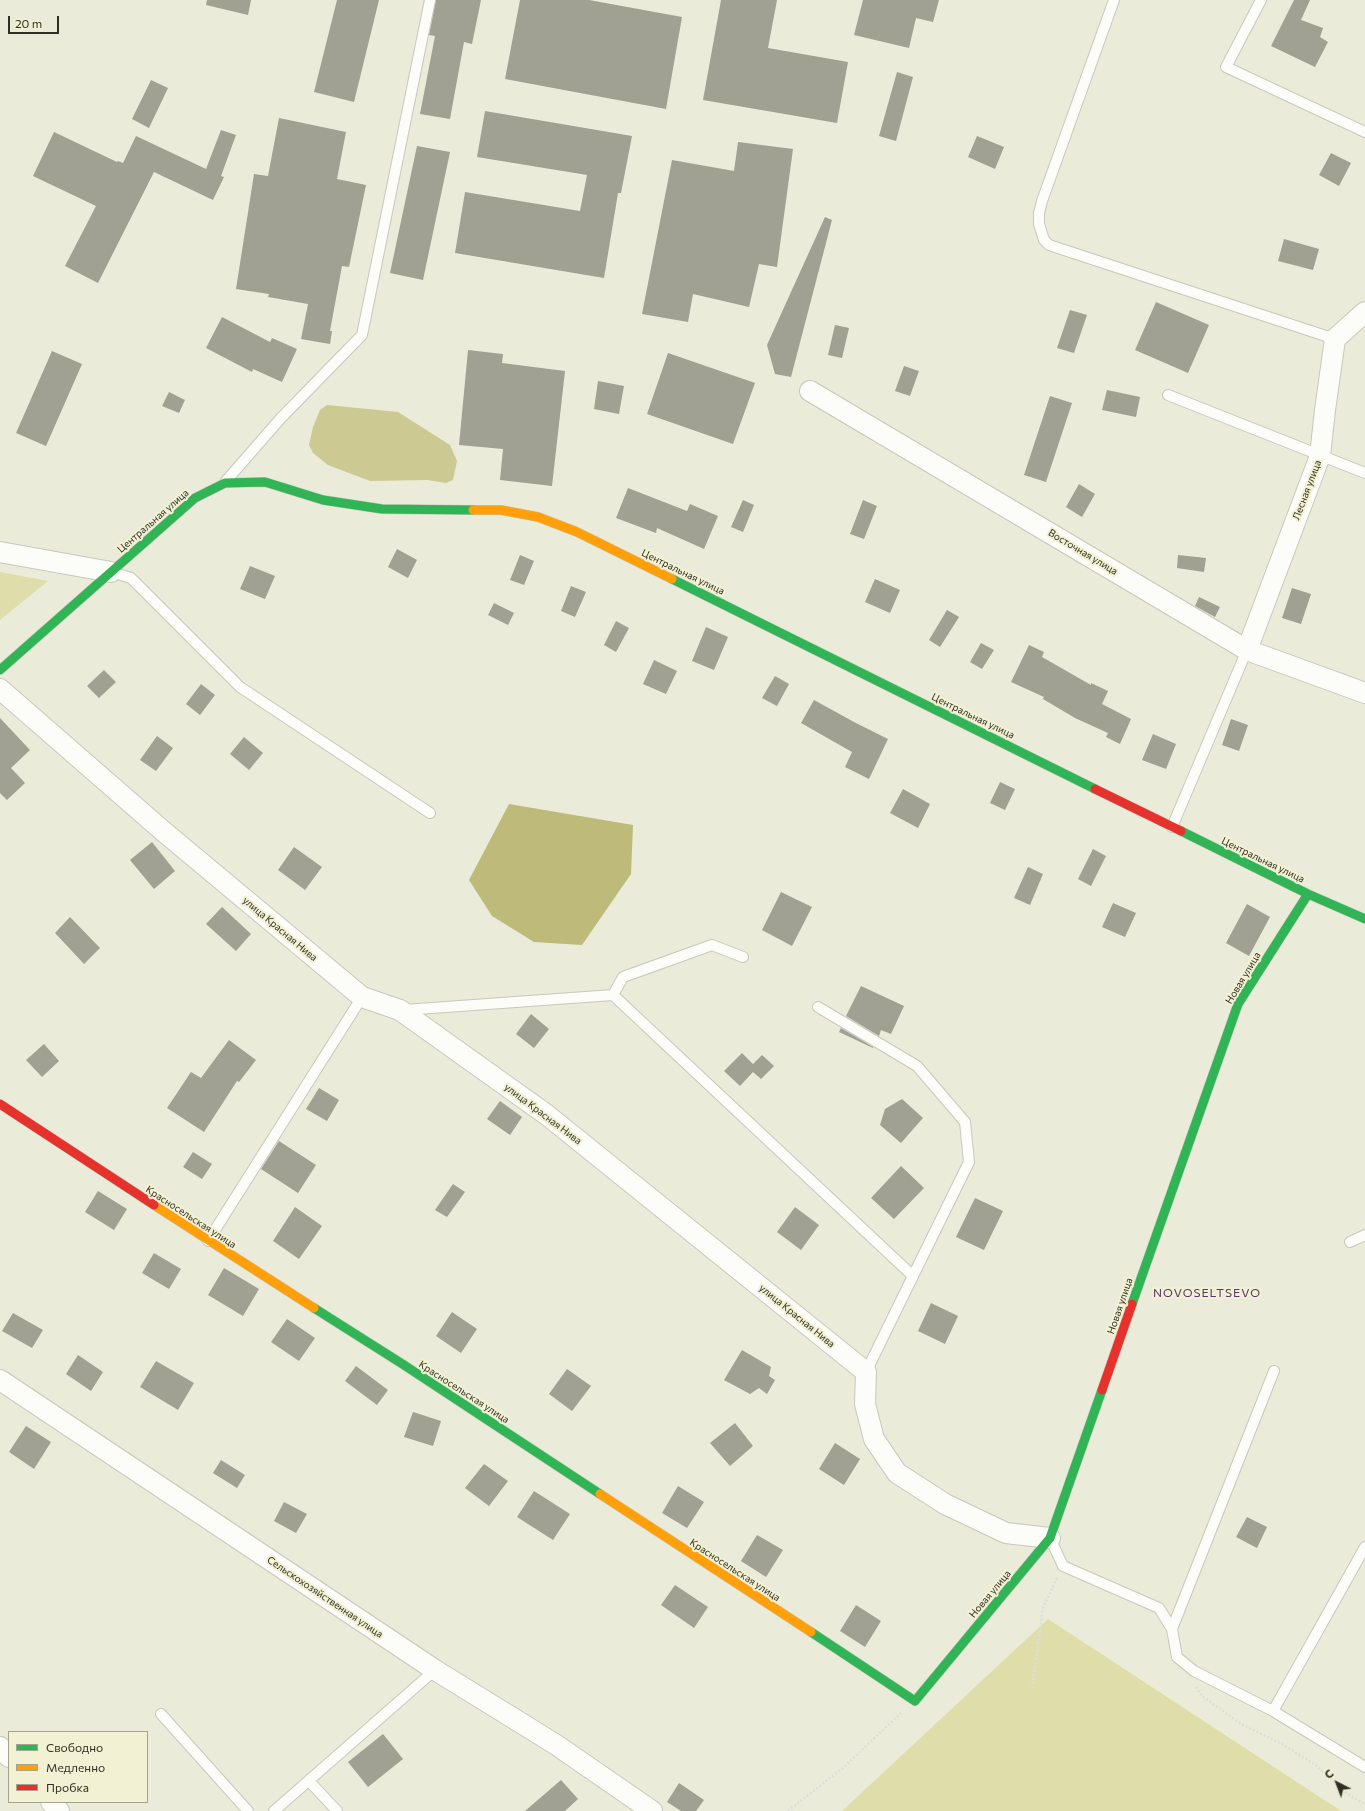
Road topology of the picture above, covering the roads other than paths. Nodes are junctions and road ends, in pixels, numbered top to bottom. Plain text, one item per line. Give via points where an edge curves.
1 (430, 0) edge
2 (1114, 0) edge
3 (1261, 0) edge
4 (1365, 132) edge
5 (1365, 312) edge
6 (1336, 339) junction
7 (810, 391) dead end
8 (1168, 395) dead end
9 (1320, 456) junction
10 (1365, 473) edge
11 (225, 482) junction
12 (0, 552) edge
13 (111, 572) junction
14 (1247, 650) junction
15 (0, 670) edge
16 (0, 690) edge
17 (1365, 693) edge
18 (430, 813) dead end
19 (1172, 827) junction
20 (1308, 894) junction
21 (1365, 919) edge
22 (743, 957) dead end
23 (613, 995) junction
24 (362, 997) junction
25 (818, 1007) dead end
26 (400, 1010) junction
27 (0, 1104) edge
28 (1365, 1235) edge
29 (208, 1241) junction
30 (1350, 1242) dead end
31 (913, 1276) junction
32 (1274, 1371) dead end
33 (866, 1372) junction
34 (0, 1380) edge
35 (1050, 1538) junction
36 (1365, 1547) edge
37 (1172, 1629) junction
38 (435, 1670) junction
39 (915, 1701) joint
40 (1273, 1711) junction
41 (161, 1714) dead end
42 (0, 1747) edge
43 (8, 1756) edge
44 (1365, 1767) edge
45 (309, 1781) junction
46 (52, 1803) edge
47 (59, 1811) edge
48 (248, 1811) edge
49 (274, 1811) edge
50 (337, 1811) edge
51 (652, 1811) edge

1 - 11 lane via 362,335 281,418
2 - 6 lane via 1038,213 1044,240 1049,245
3 - 4 lane via 1226,67
5 - 6 street
6 - 9 street, Лесная улица
7 - 14 street, Восточная улица
8 - 9 lane
9 - 10 lane
9 - 14 street, Лесная улица
11 - 13 street, Центральная улица via 195,498
11 - 19 street, Центральная улица via 265,482 323,500 382,509 501,510 538,517 584,535
12 - 13 street
13 - 15 street, Центральная улица
13 - 18 lane via 131,578 240,687
14 - 17 street, Восточная улица
14 - 19 lane
16 - 24 street, улица Красная Нива via 163,831
19 - 20 street, Центральная улица
20 - 21 street, Центральная улица
20 - 35 street, Новая улица via 1238,1004
22 - 23 lane via 712,944 624,977
23 - 26 lane
23 - 31 lane
24 - 26 street, улица Красная Нива
24 - 29 lane
25 - 31 lane via 916,1066 965,1122 969,1162
26 - 33 street, улица Красная Нива via 546,1115
27 - 29 street, Красносельская улица
28 - 30 lane
29 - 39 street, Красносельская улица via 404,1365
31 - 33 lane
32 - 37 lane
33 - 35 street via 865,1404 874,1439 897,1473 945,1504 1006,1533
34 - 38 street, Сельскохозяйственная улица
35 - 37 lane via 1063,1566 1159,1608
35 - 39 street, Новая улица
36 - 40 lane
37 - 40 lane via 1177,1657 1194,1671
38 - 45 lane
38 - 51 street, Сельскохозяйственная улица via 555,1744
40 - 44 lane
41 - 48 lane
42 - 43 street
45 - 49 lane
45 - 50 lane
46 - 47 street

